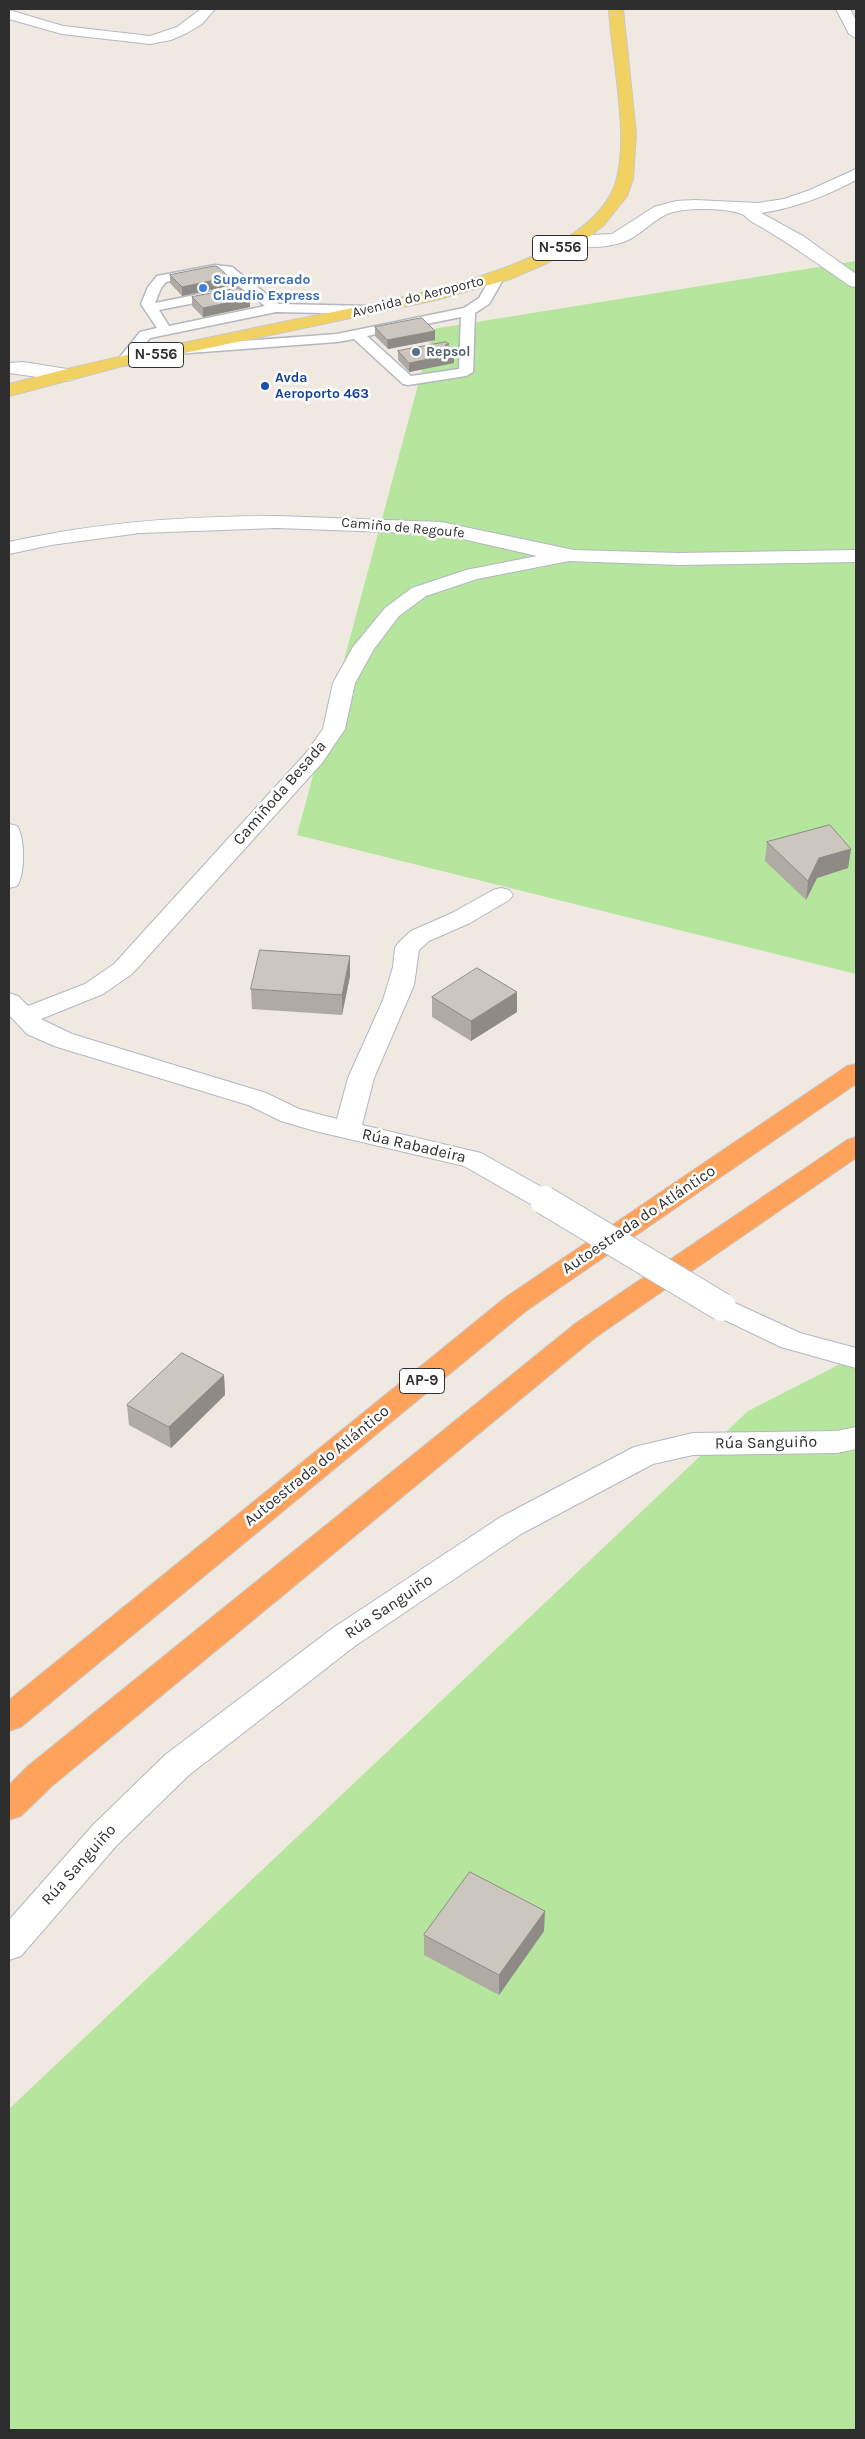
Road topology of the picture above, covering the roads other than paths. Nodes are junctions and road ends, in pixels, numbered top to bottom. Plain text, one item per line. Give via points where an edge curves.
1 (208, 9) edge
2 (616, 9) edge
3 (843, 9) edge
4 (9, 14) edge
5 (856, 34) edge
6 (856, 174) edge
7 (745, 208) junction
8 (572, 241) junction
9 (497, 278) junction
10 (856, 282) edge
11 (250, 288) junction
12 (150, 308) junction
13 (276, 308) junction
14 (368, 310) junction
15 (468, 311) junction
16 (166, 331) junction
17 (356, 334) junction
18 (174, 350) junction
19 (399, 353) edge
20 (379, 357) junction
21 (123, 362) junction
22 (9, 368) edge
23 (67, 375) junction
24 (9, 390) edge
25 (9, 548) edge
26 (571, 555) junction
27 (856, 556) edge
28 (9, 831) edge
29 (9, 881) edge
30 (501, 895) dead end
31 (16, 1009) edge
32 (856, 1072) edge
33 (348, 1130) junction
34 (856, 1146) edge
35 (856, 1358) edge
36 (856, 1438) edge
37 (9, 1718) edge
38 (9, 1806) edge
39 (9, 1945) edge

1 - 4 street via 164,40 62,30
2 - 8 main road, Avenida do Aeroporto / N-556 via 629,136 628,170 619,196 608,211
3 - 5 street
6 - 7 street via 786,203
7 - 8 street via 696,205 668,208 618,238
7 - 10 street
8 - 9 main road, Avenida do Aeroporto / N-556 via 528,266
9 - 14 main road, Avenida do Aeroporto / N-556
9 - 15 lane via 484,301
11 - 12 lane
11 - 12 lane via 221,269 162,279 155,287 148,304
11 - 13 lane
12 - 16 lane
13 - 14 lane
13 - 16 lane
14 - 18 main road, Avenida do Aeroporto / N-556
15 - 17 lane
15 - 20 lane via 462,341 466,372 408,381
16 - 21 lane via 145,335
17 - 18 lane
17 - 20 lane
18 - 21 main road, Avenida do Aeroporto / N-556
19 - 20 lane
21 - 23 main road, Avenida do Aeroporto / N-556
22 - 23 street
23 - 24 main road, Avenida do Aeroporto / N-556
25 - 26 street, Camiño de Regoufe via 84,532 135,527 329,522 451,530
26 - 27 street, Camiño de Regoufe via 646,558
26 - 31 street, Camiñoda Besada via 473,574 419,592 392,612 364,647 344,683 334,729 314,758 124,968 94,989
28 - 29 street
30 - 33 street via 420,936 407,948 400,996 361,1078
31 - 33 street, Rúa Rabadeira via 36,1028 63,1040 257,1099 290,1115
32 - 37 highway, Autoestrada do Atlántico / AP-9 via 516,1304
33 - 35 street, Rúa Rabadeira, bridge via 472,1159 722,1307 791,1340
34 - 38 highway via 586,1330 40,1776
36 - 39 street, Rúa Sanguiño via 837,1442 693,1444 644,1455 510,1526 344,1637 177,1765 105,1835

